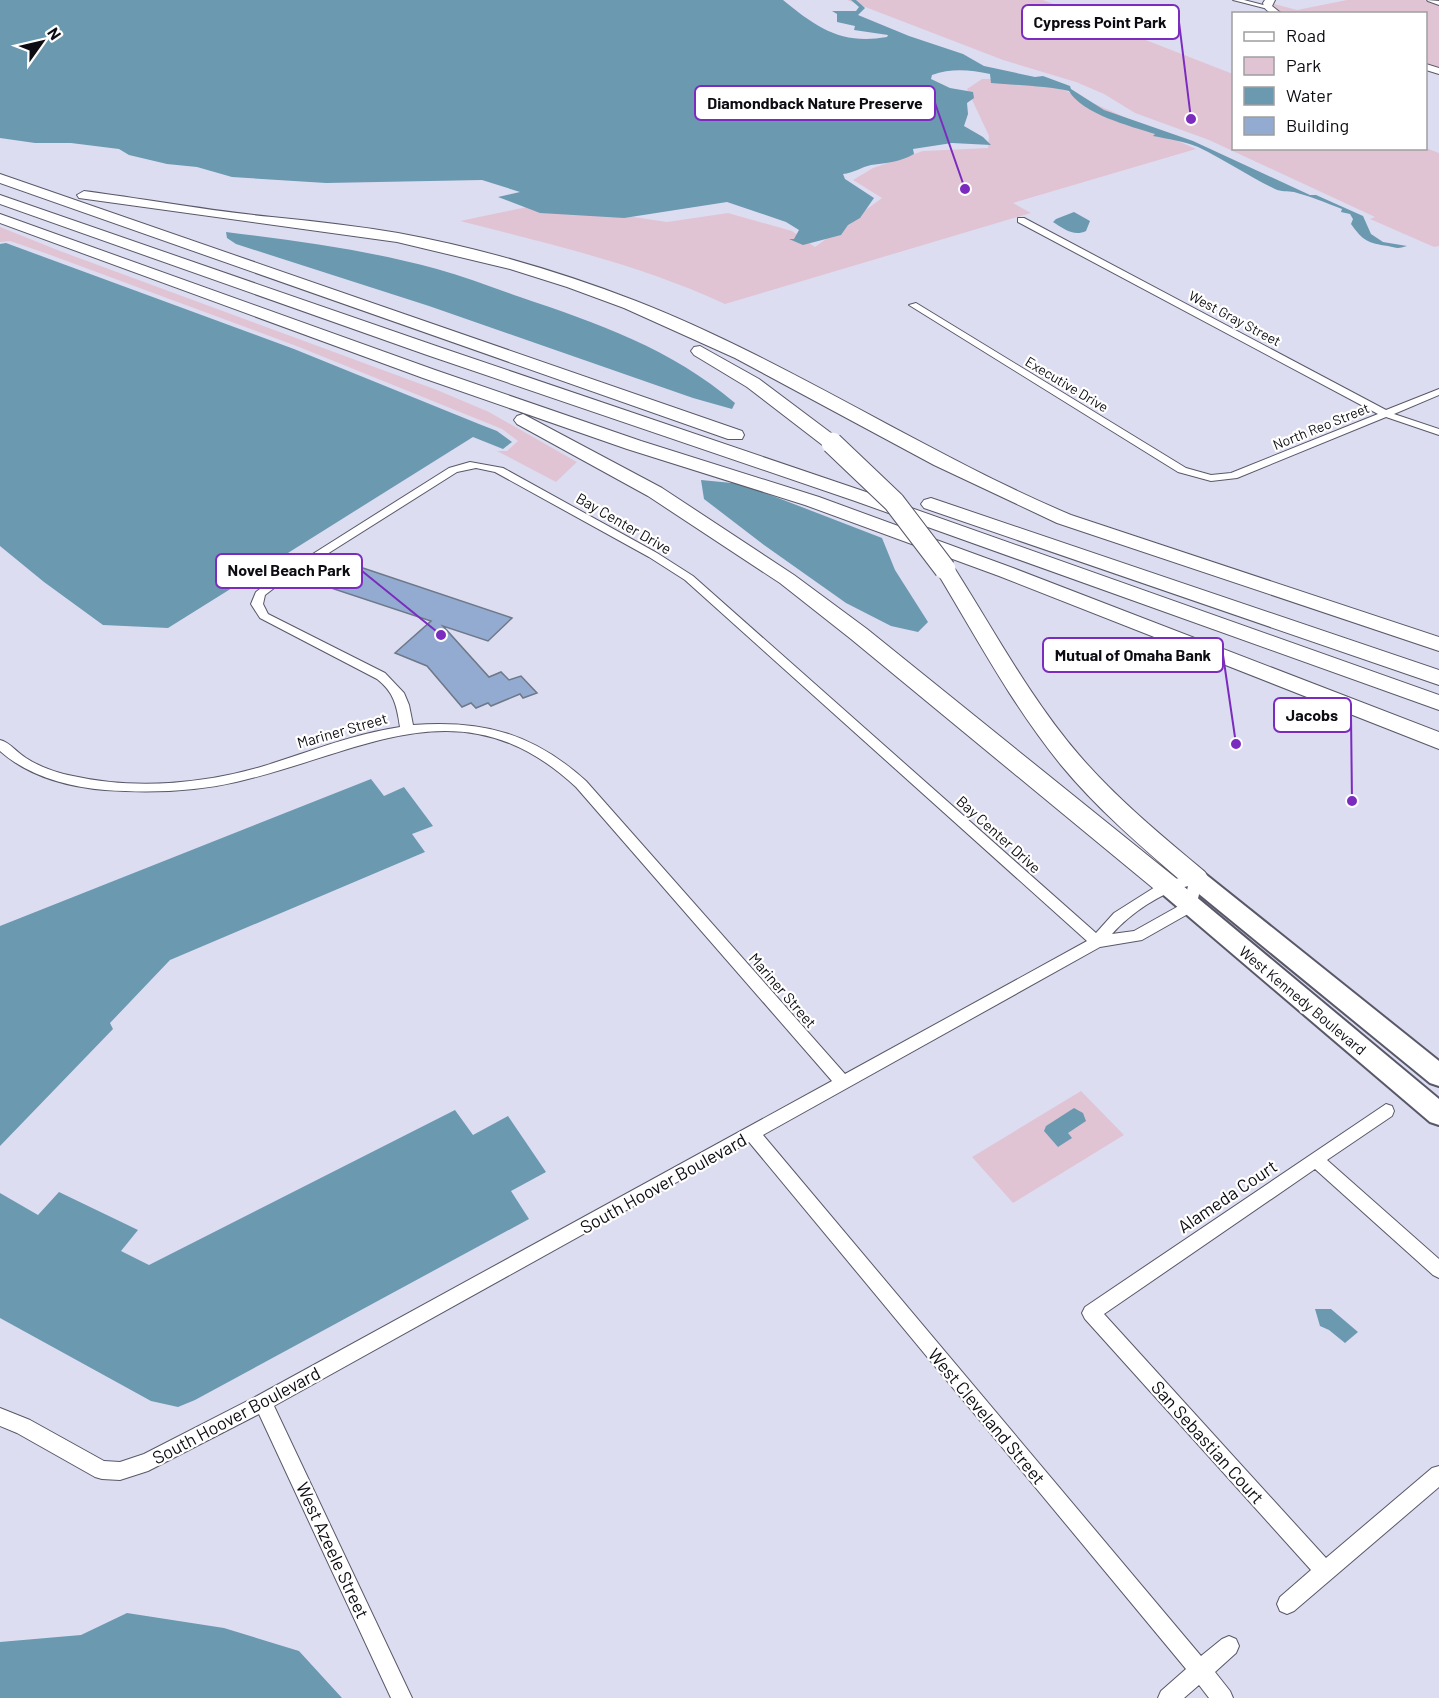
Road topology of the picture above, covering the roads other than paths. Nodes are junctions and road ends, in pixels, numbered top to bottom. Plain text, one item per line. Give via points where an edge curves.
1 (1236, 0) edge
2 (1430, 0) edge
3 (1269, 3) edge
4 (1439, 3) edge
5 (0, 176) edge
6 (0, 199) edge
7 (0, 219) edge
8 (1021, 220) dead end
9 (277, 222) junction
10 (913, 305) dead end
11 (429, 374) junction
12 (1439, 392) edge
13 (1386, 414) junction
14 (1439, 432) edge
15 (1211, 478) joint
16 (1439, 644) edge
17 (1439, 678) edge
18 (1439, 703) edge
19 (407, 729) junction
20 (1439, 741) edge
21 (0, 744) edge
22 (1196, 879) junction
23 (1168, 886) junction
24 (1190, 906) junction
25 (1097, 942) junction
26 (1439, 1076) edge
27 (843, 1083) junction
28 (1386, 1111) dead end
29 (1439, 1114) edge
30 (752, 1134) junction
31 (1315, 1159) junction
32 (1439, 1270) edge
33 (1091, 1313) joint
34 (263, 1402) junction
35 (0, 1417) edge
36 (1439, 1474) edge
37 (1325, 1571) junction
38 (1287, 1604) dead end
39 (1229, 1646) dead end
40 (1200, 1671) junction
41 (402, 1698) edge
42 (1168, 1698) edge
43 (1223, 1698) edge

1 - 3 street
2 - 4 street
5 - 9 highway via 130,203
5 - 17 highway
6 - 18 highway via 862,497
7 - 11 highway
8 - 13 street, West Gray Street
9 - 16 highway via 429,244 584,287 734,350 954,470 1032,506
9 - 22 highway, bridge via 466,259 547,284 667,334 725,365 794,412 894,502 945,569 1038,719 1071,761 1117,809
10 - 15 street, Executive Drive via 1182,470
11 - 20 highway via 812,501 1006,572
11 - 23 highway via 619,471 769,567 859,634
12 - 13 street, North Reo Street
13 - 14 street, West Gray Street
13 - 15 street, North Reo Street via 1233,476
19 - 21 street, Mariner Street via 369,737 273,769 190,786 88,784 25,765
19 - 25 street, Bay Center Drive via 394,685 264,616 257,604 260,594 453,470 472,465 499,470 689,578
19 - 27 street, Mariner Street via 445,728 491,734 533,747 559,764 581,784
22 - 23 street, South Hoover Boulevard
22 - 24 street
22 - 26 main road, West Kennedy Boulevard
23 - 24 main road, West Kennedy Boulevard
23 - 25 street, South Hoover Boulevard via 1119,918
24 - 25 street via 1137,936
24 - 29 main road, West Kennedy Boulevard
25 - 27 street, South Hoover Boulevard
27 - 30 street, South Hoover Boulevard
28 - 31 street, Alameda Court
30 - 34 street, South Hoover Boulevard
30 - 40 street, West Cleveland Street
31 - 32 street
31 - 33 street, Alameda Court
33 - 37 street, San Sebastian Court
34 - 35 street, South Hoover Boulevard via 148,1462 120,1471 102,1470
34 - 41 street, West Azeele Street
36 - 37 street
37 - 38 street
39 - 40 street
40 - 42 street
40 - 43 street, West Cleveland Street

